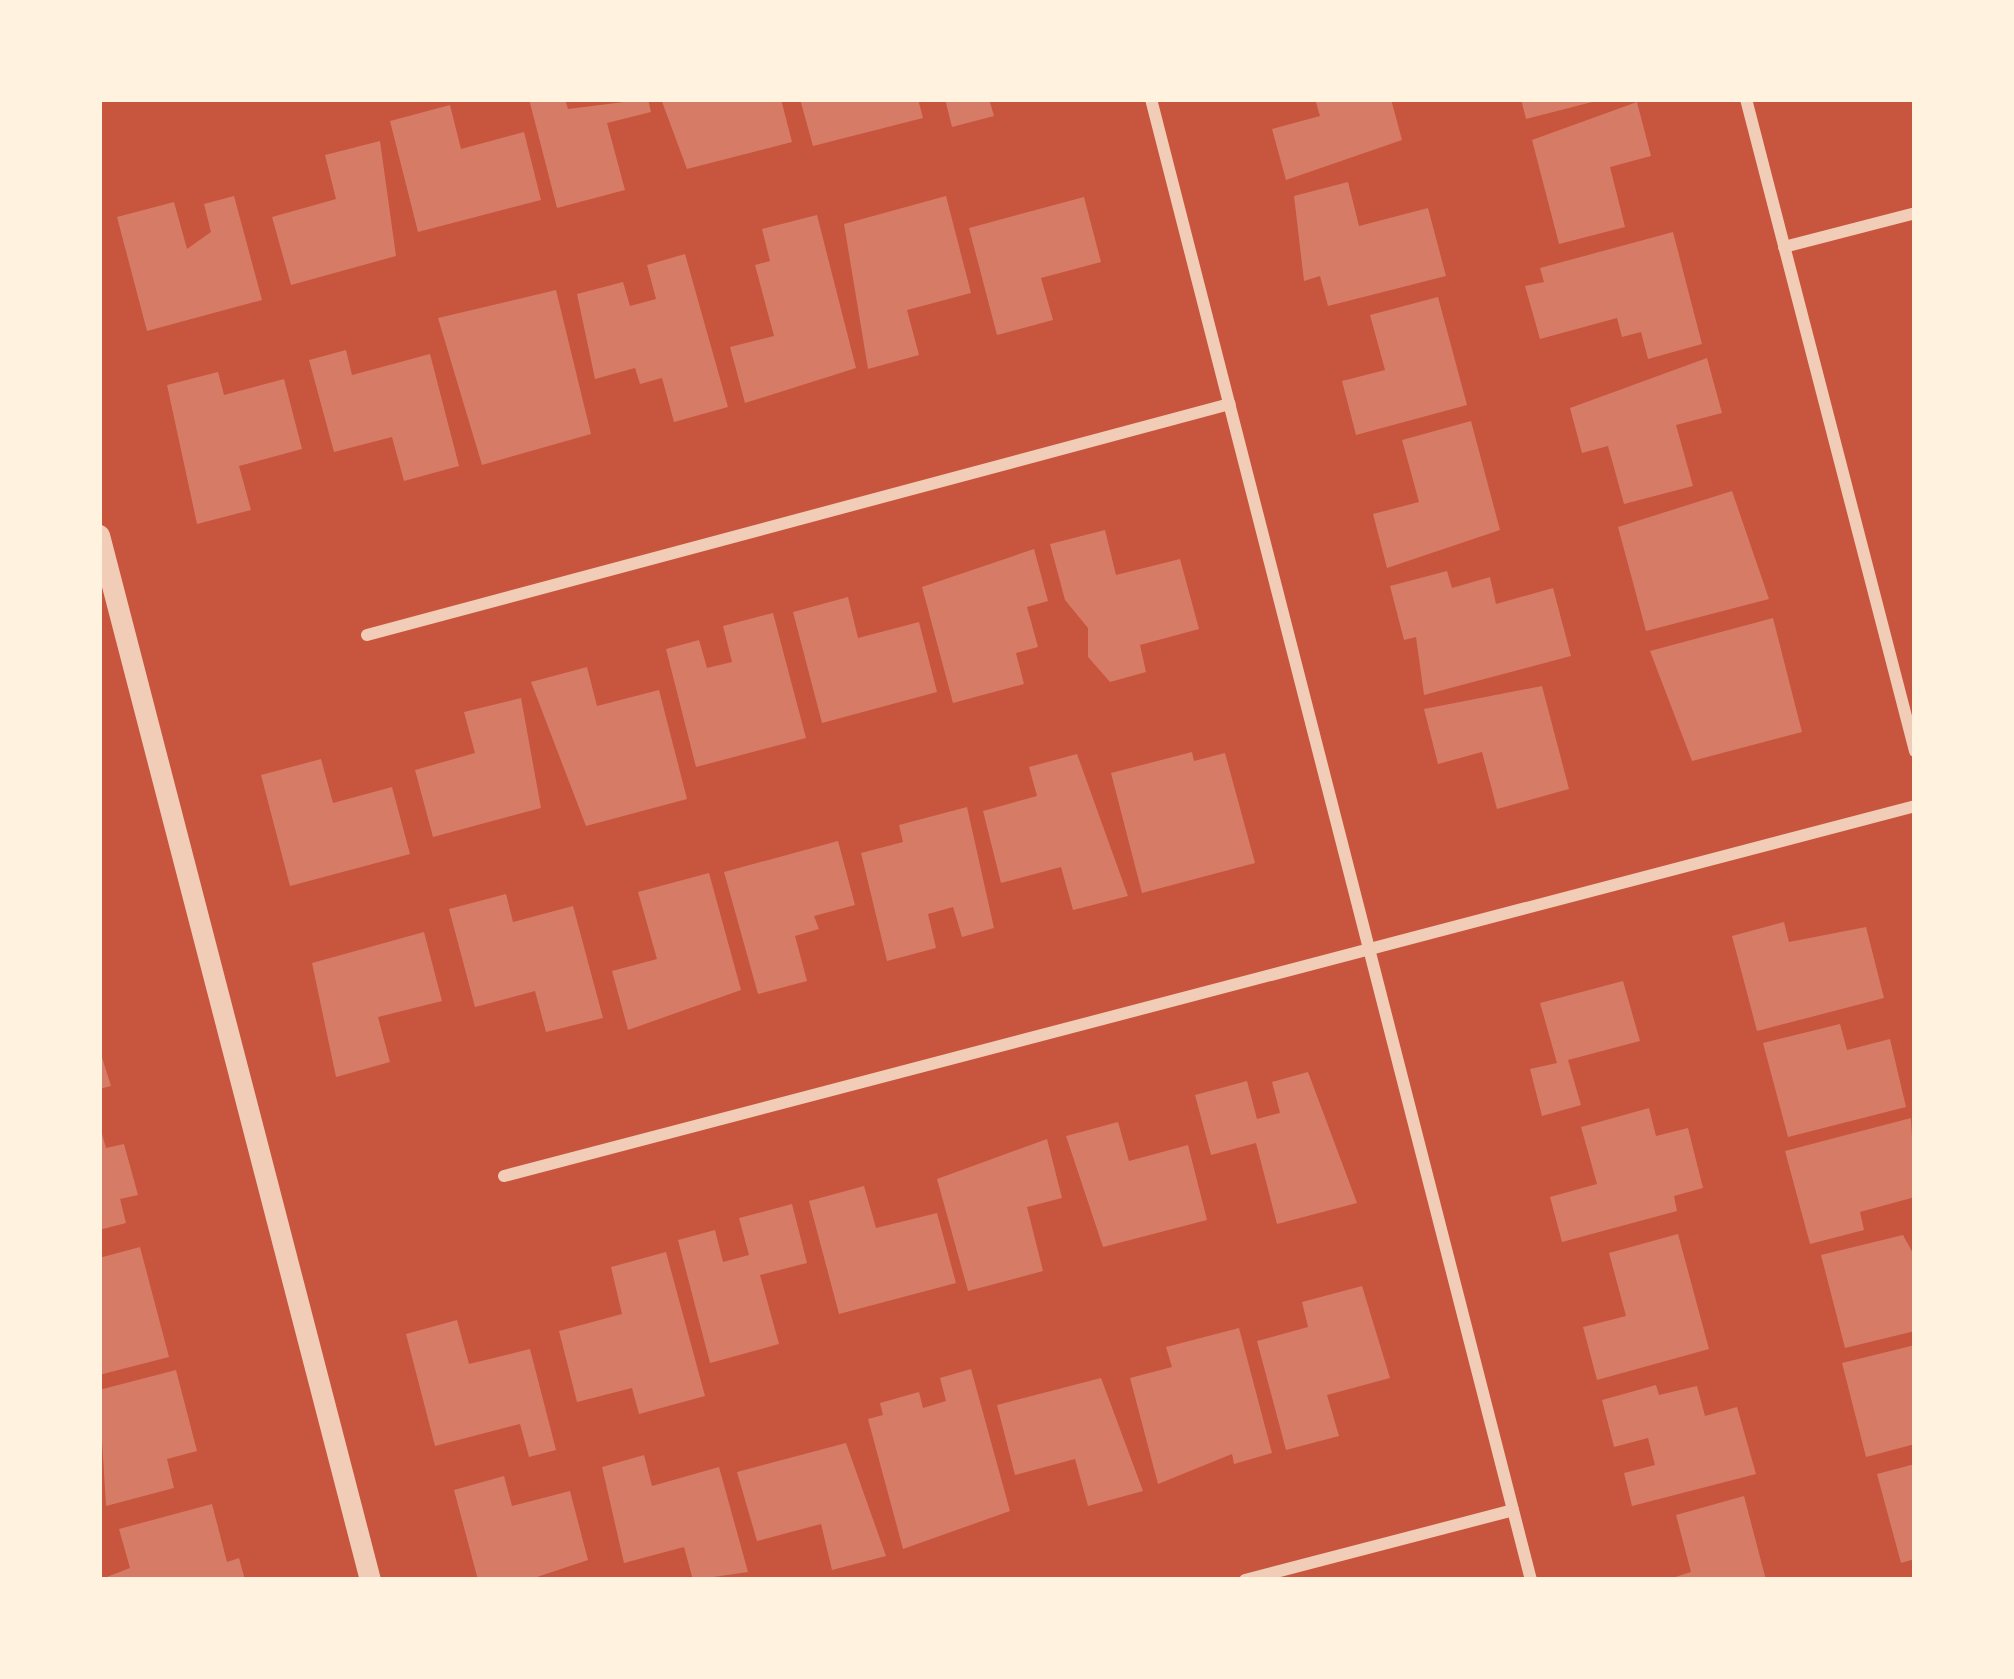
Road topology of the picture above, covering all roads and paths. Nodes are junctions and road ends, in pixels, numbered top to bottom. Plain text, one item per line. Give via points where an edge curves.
1 (1151, 99) edge
2 (1746, 99) edge
3 (1915, 213) edge
4 (1784, 248) junction
5 (1230, 404) junction
6 (99, 535) edge
7 (367, 635) dead end
8 (1915, 751) edge
9 (1915, 806) edge
10 (1370, 952) junction
11 (504, 1176) dead end
12 (1513, 1510) junction
13 (370, 1580) edge
14 (1245, 1580) edge
15 (1531, 1580) edge

1 - 5 street
2 - 4 street
3 - 4 street
4 - 8 street
5 - 7 street
5 - 10 street
6 - 13 street
9 - 10 street
10 - 11 street
10 - 12 street
12 - 14 street
12 - 15 street

